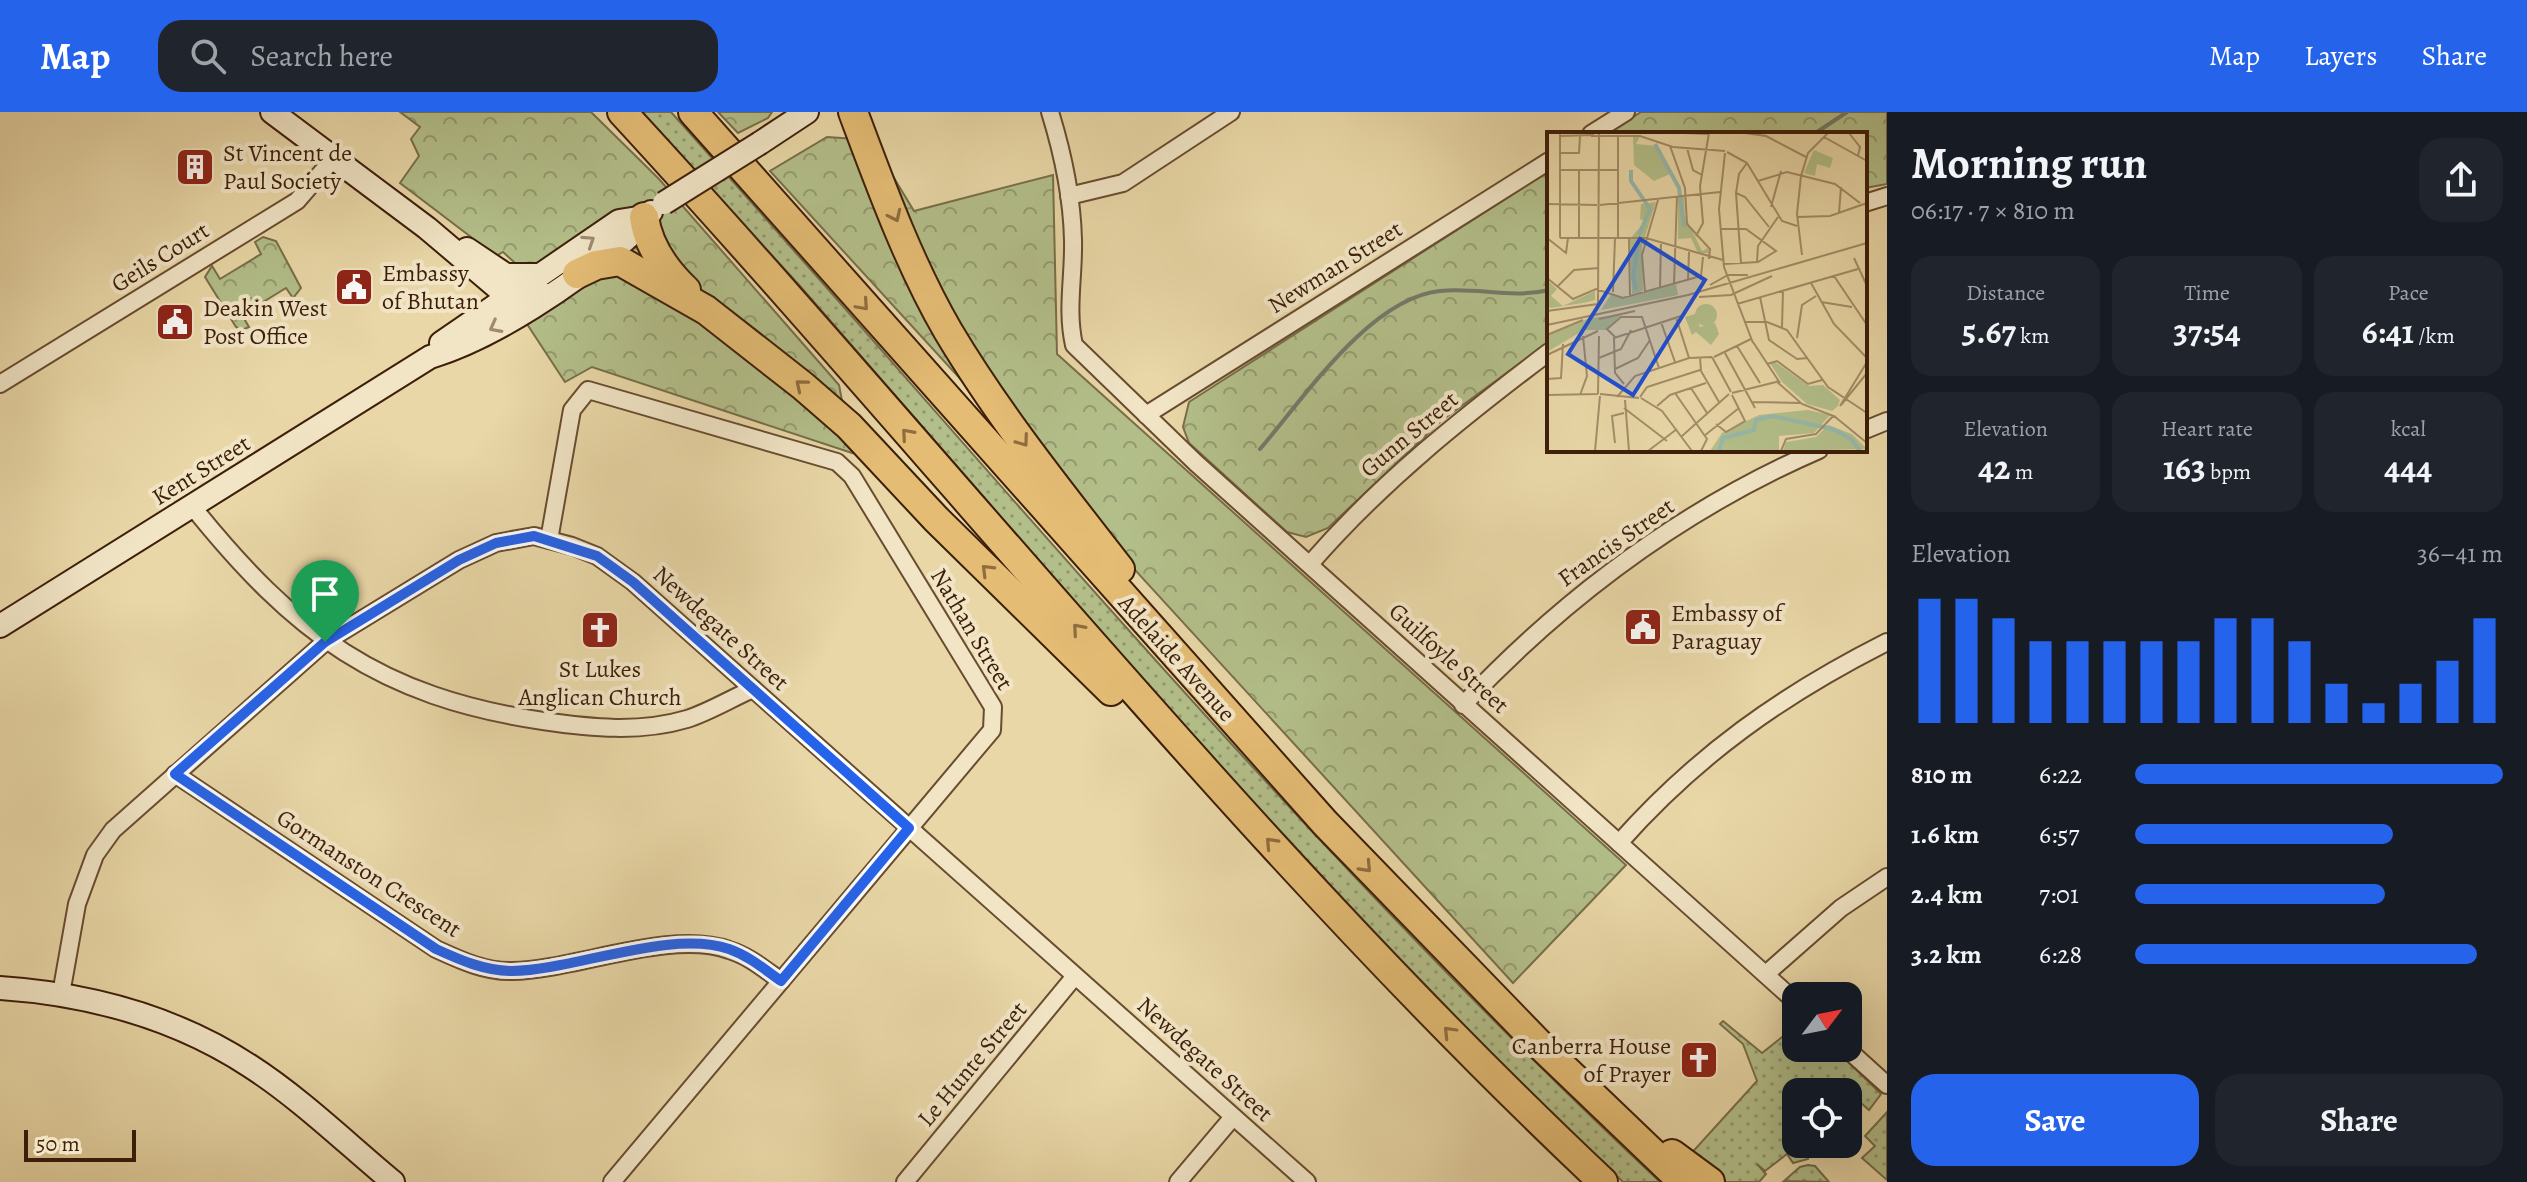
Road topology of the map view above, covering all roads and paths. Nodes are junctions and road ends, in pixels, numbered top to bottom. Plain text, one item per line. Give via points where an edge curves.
1 (272, 112) edge
2 (608, 112) edge
3 (622, 112) edge
4 (693, 112) edge
5 (785, 112) edge
6 (807, 112) edge
7 (853, 112) edge
8 (1050, 112) edge
9 (1231, 112) edge
10 (1626, 112) edge
11 (1594, 132) edge
12 (760, 143) junction
13 (334, 158) junction
14 (1547, 162) edge
15 (682, 178) junction
16 (1069, 196) junction
17 (1887, 196) edge
18 (1867, 202) edge
19 (654, 210) junction
20 (427, 228) junction
21 (538, 274) junction
22 (566, 282) junction
23 (506, 295) junction
24 (706, 310) junction
25 (1547, 354) edge
26 (430, 357) junction
27 (0, 384) edge
28 (1146, 415) junction
29 (1887, 421) edge
30 (1867, 429) edge
31 (1815, 452) edge
32 (192, 506) junction
33 (549, 540) junction
34 (1310, 564) junction
35 (0, 626) edge
36 (325, 642) junction
37 (1887, 642) edge
38 (753, 689) junction
39 (1463, 705) junction
40 (1256, 747) junction
41 (175, 774) junction
42 (1246, 817) junction
43 (909, 828) junction
44 (1619, 843) junction
45 (1887, 877) edge
46 (1766, 974) junction
47 (1075, 976) junction
48 (781, 981) junction
49 (0, 988) edge
50 (1782, 989) edge
51 (61, 994) junction
52 (1862, 1062) edge
53 (1887, 1085) edge
54 (1504, 1088) junction
55 (1594, 1097) junction
56 (1233, 1117) junction
57 (393, 1182) edge
58 (612, 1182) edge
59 (905, 1182) edge
60 (1178, 1182) edge
61 (1307, 1182) edge
62 (1587, 1182) edge
63 (1603, 1182) edge
64 (1683, 1182) edge
65 (1710, 1182) edge

1 - 13 main road
2 - 15 highway
3 - 15 highway
4 -> 40 highway, Adelaide Avenue
5 - 12 main road
6 - 12 main road, Kent Street
7 -> 40 highway via 866,153 947,329 1060,492 1221,687
8 - 16 street
9 - 16 street via 1123,183
10 - 11 street
12 - 19 main road, Kent Street, bridge
13 - 20 main road
13 - 27 street, Geils Court via 297,201
14 - 28 street, Newman Street
42 -> 15 highway
16 - 28 street, Guilfoyle Street via 1069,323 1074,345
17 - 18 street
21 -> 19 main road, Kent Street via 619,221
19 - 22 main road, Kent Street via 629,237
19 - 24 highway via 650,242 665,267
20 - 21 main road via 506,275
20 - 23 main road
21 - 23 main road, Kent Street
22 - 23 main road via 524,299
22 - 24 highway via 596,265 620,261
22 -> 26 main road, Kent Street via 513,317
23 - 26 main road, Kent Street
42 -> 24 highway via 1177,757 849,426
25 - 34 street, Gunn Street via 1395,474
26 - 32 main road, Kent Street
28 - 34 street, Guilfoyle Street
29 - 30 street
31 - 39 street, Francis Street via 1732,492 1608,571 1516,649
32 - 35 main road, Kent Street
32 - 36 street via 252,575
33 - 36 street, Newdegate Street via 534,536 496,543
33 - 38 street, Newdegate Street via 597,556 633,582
33 - 43 street, Nathan Street via 572,410 588,390 837,462 852,476 993,707 992,730
34 - 39 street, Guilfoyle Street
36 - 38 street via 408,688 455,704 574,726 635,729 688,718
36 - 41 street, Newdegate Street
37 - 44 street via 1799,688 1709,752
38 - 43 street, Newdegate Street
39 - 44 street, Guilfoyle Street
40 -> 55 highway, Adelaide Avenue via 1393,896
41 - 48 street, Gormanston Crescent via 436,949 473,965 538,969 698,943 728,949
41 - 51 street, Newdegate Street via 113,830 95,855 70,930
54 -> 42 highway
43 - 47 street, Newdegate Street
43 - 48 street, Nathan Street
44 - 46 street, Guilfoyle Street
45 - 46 street via 1841,908
46 - 50 street, Guilfoyle Street
47 - 56 street, Newdegate Street
47 - 59 street, Le Hunte Street
48 - 58 street, Nathan Street
49 - 51 main road
51 - 57 main road via 151,1017 250,1066
52 - 53 street
54 - 62 highway
54 - 63 highway
55 - 64 highway, Adelaide Avenue
55 - 65 highway
56 - 60 street
56 - 61 street, Newdegate Street

